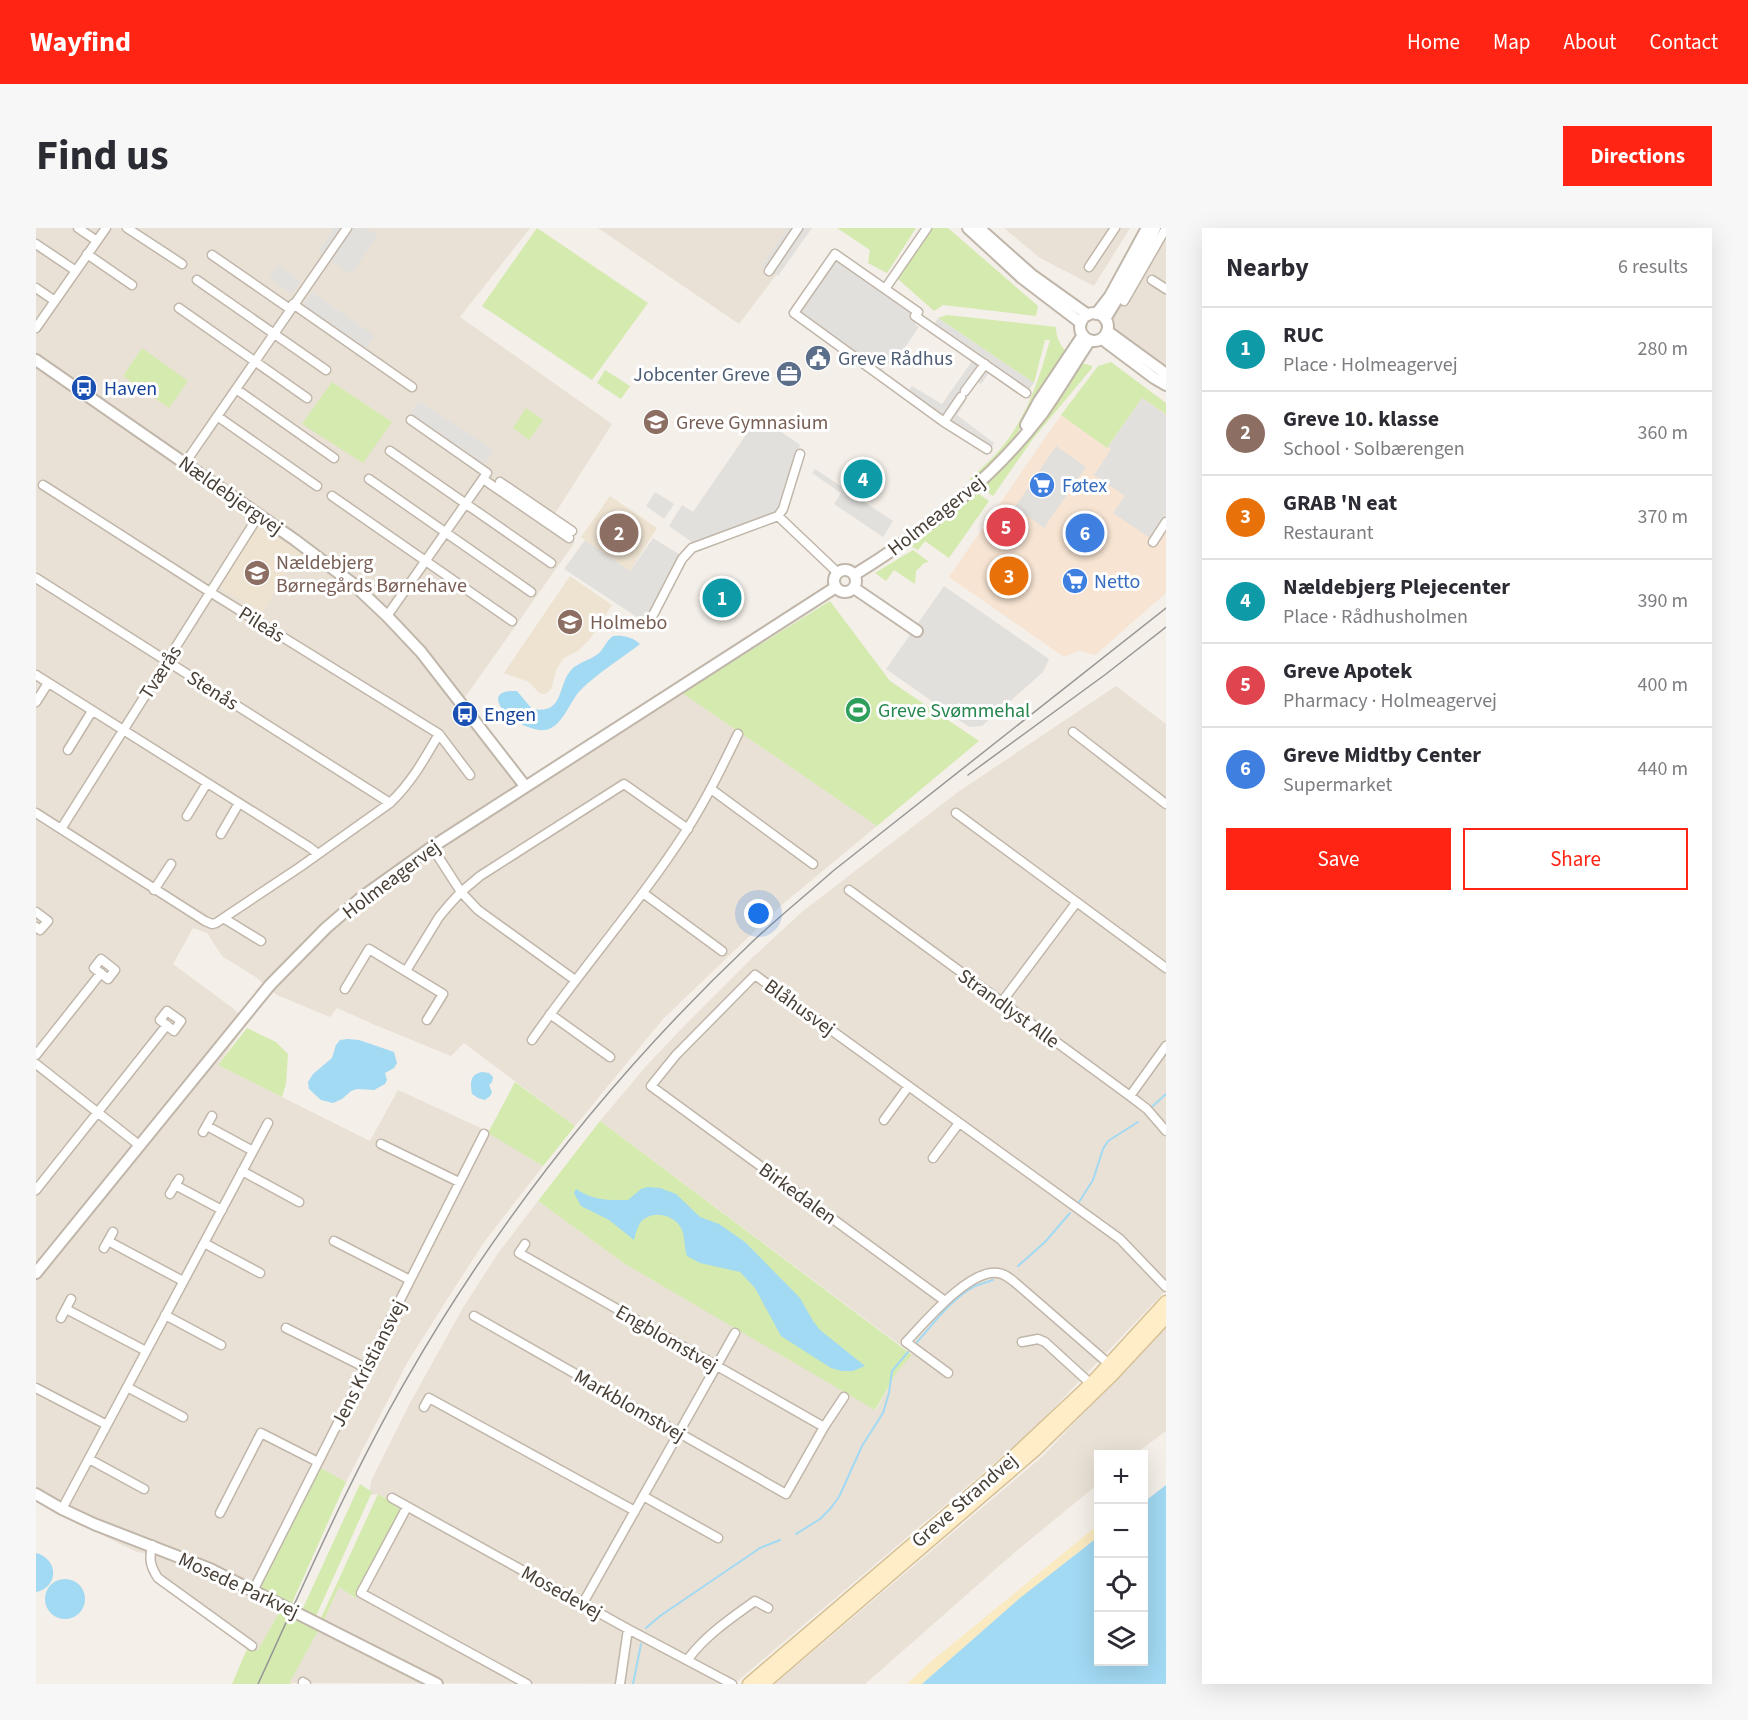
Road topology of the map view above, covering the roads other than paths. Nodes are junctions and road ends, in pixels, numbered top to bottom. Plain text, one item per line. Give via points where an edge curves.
1 (78, 228) edge
2 (106, 228) edge
3 (127, 228) edge
4 (347, 228) edge
5 (798, 228) edge
6 (927, 228) edge
7 (968, 228) edge
8 (979, 228) edge
9 (1115, 228) edge
10 (1147, 228) edge
11 (1155, 228) edge
12 (1166, 228) edge
13 (97, 241) junction
14 (36, 244) edge
15 (87, 254) junction
16 (212, 255) dead end
17 (182, 264) dead end
18 (1089, 267) dead end
19 (76, 271) junction
20 (769, 271) dead end
21 (197, 280) dead end
22 (1152, 280) dead end
23 (132, 285) dead end
24 (36, 288) edge
25 (885, 289) junction
26 (1166, 289) edge
27 (1124, 300) dead end
28 (55, 301) junction
29 (292, 307) junction
30 (178, 308) dead end
31 (1093, 318) junction
32 (36, 328) edge
33 (274, 333) junction
34 (1105, 335) junction
35 (1086, 338) junction
36 (36, 360) edge
37 (254, 361) junction
38 (985, 364) junction
39 (326, 370) dead end
40 (1166, 374) edge
41 (1166, 385) edge
42 (412, 387) dead end
43 (236, 389) junction
44 (1026, 393) dead end
45 (307, 398) dead end
46 (217, 416) junction
47 (411, 420) dead end
48 (944, 422) junction
49 (987, 449) dead end
50 (390, 451) dead end
51 (800, 454) dead end
52 (334, 458) dead end
53 (184, 463) junction
54 (485, 476) junction
55 (369, 479) dead end
56 (500, 482) dead end
57 (43, 485) dead end
58 (317, 486) dead end
59 (333, 496) dead end
60 (466, 504) junction
61 (259, 515) junction
62 (778, 516) junction
63 (1166, 522) edge
64 (446, 532) junction
65 (1153, 542) dead end
66 (426, 561) junction
67 (551, 563) dead end
68 (838, 573) junction
69 (854, 574) junction
70 (36, 578) edge
71 (836, 587) junction
72 (854, 588) junction
73 (210, 592) junction
74 (531, 592) dead end
75 (387, 616) junction
76 (651, 617) dead end
77 (512, 621) dead end
78 (917, 631) dead end
79 (167, 661) junction
80 (36, 675) edge
81 (48, 683) junction
82 (36, 702) edge
83 (92, 711) junction
84 (122, 730) junction
85 (1073, 732) dead end
86 (439, 735) junction
87 (738, 735) dead end
88 (68, 750) dead end
89 (470, 775) dead end
90 (207, 783) junction
91 (525, 786) junction
92 (711, 789) junction
93 (239, 803) junction
94 (390, 803) junction
95 (1166, 804) edge
96 (36, 813) edge
97 (956, 813) dead end
98 (187, 816) dead end
99 (61, 829) junction
100 (688, 829) junction
101 (221, 834) dead end
102 (432, 847) junction
103 (318, 854) junction
104 (171, 864) dead end
105 (813, 864) dead end
106 (154, 890) junction
107 (849, 890) dead end
108 (461, 892) junction
109 (643, 892) junction
110 (1076, 903) junction
111 (36, 912) edge
112 (225, 919) junction
113 (36, 927) edge
114 (261, 941) dead end
115 (722, 951) dead end
116 (1166, 968) edge
117 (406, 971) junction
118 (101, 973) dead end
119 (574, 980) junction
120 (345, 989) dead end
121 (1001, 1003) junction
122 (550, 1014) junction
123 (427, 1020) dead end
124 (167, 1025) dead end
125 (532, 1040) dead end
126 (1166, 1046) edge
127 (36, 1055) edge
128 (610, 1057) dead end
129 (36, 1064) edge
130 (651, 1086) joint
131 (909, 1087) junction
132 (1130, 1096) junction
133 (98, 1112) junction
134 (212, 1116) dead end
135 (884, 1119) dead end
136 (268, 1123) dead end
137 (959, 1123) junction
138 (1166, 1131) edge
139 (484, 1134) dead end
140 (381, 1144) dead end
141 (139, 1145) junction
142 (253, 1151) junction
143 (933, 1158) dead end
144 (242, 1171) junction
145 (459, 1182) junction
146 (36, 1190) edge
147 (171, 1194) dead end
148 (299, 1202) dead end
149 (222, 1210) junction
150 (113, 1232) dead end
151 (334, 1241) dead end
152 (204, 1243) junction
153 (525, 1244) dead end
154 (36, 1273) edge
155 (260, 1273) dead end
156 (410, 1280) junction
157 (183, 1281) junction
158 (1166, 1287) edge
159 (71, 1299) dead end
160 (945, 1301) junction
161 (1166, 1302) edge
162 (66, 1309) junction
163 (165, 1315) junction
164 (474, 1316) dead end
165 (1166, 1317) edge
166 (61, 1318) dead end
167 (286, 1328) dead end
168 (735, 1333) dead end
169 (1022, 1342) dead end
170 (221, 1345) dead end
171 (146, 1351) junction
172 (1109, 1364) junction
173 (716, 1366) junction
174 (366, 1368) junction
175 (948, 1373) dead end
176 (1091, 1384) junction
177 (127, 1387) junction
178 (36, 1388) edge
179 (844, 1397) dead end
180 (424, 1407) dead end
181 (183, 1417) dead end
182 (106, 1425) junction
183 (824, 1427) junction
184 (679, 1433) junction
185 (89, 1459) junction
186 (318, 1462) junction
187 (144, 1488) dead end
188 (36, 1494) edge
189 (643, 1496) junction
190 (392, 1498) dead end
191 (407, 1507) junction
192 (62, 1509) junction
193 (635, 1511) junction
194 (220, 1513) dead end
195 (718, 1538) dead end
196 (152, 1545) junction
197 (253, 1591) junction
198 (583, 1603) junction
199 (768, 1608) dead end
200 (628, 1629) junction
201 (252, 1646) dead end
202 (688, 1659) junction
203 (437, 1684) edge
204 (527, 1684) edge
205 (620, 1684) edge
206 (732, 1684) edge
207 (749, 1684) edge
208 (763, 1684) edge

1 - 13 street
2 - 13 street
3 - 17 street
4 - 29 street
5 - 20 street
6 - 25 street
7 - 31 street via 1022,278
8 - 31 street via 1032,274
9 - 18 street
10 - 31 street via 1110,296
11 - 31 street via 1142,258
12 - 27 street
13 - 15 street
14 - 19 street
15 - 19 street
15 - 23 street
16 - 29 street
19 - 28 street
21 - 33 street
22 - 26 street
24 - 28 street
25 - 38 street via 918,312 915,316
25 - 48 street via 835,254 794,313
28 - 32 street
29 - 33 street
29 - 42 street
30 - 37 street
31 - 34 street via 1107,322
31 - 35 street via 1081,331
33 - 37 street
33 - 39 street
34 - 35 street via 1098,340
34 - 40 street
34 - 41 street
35 - 69 street, Holmeagervej via 1042,413 977,485 924,529
36 - 53 street, Nældebjergvej
37 - 43 street
37 - 45 street
38 - 44 street
38 - 48 street
43 - 46 street
43 - 52 street
46 - 53 street
46 - 58 street
47 - 54 street
48 - 49 street
50 - 60 street
51 - 62 street
53 - 61 street, Nældebjergvej
54 - 56 street via 567,533
54 - 60 street
55 - 64 street
57 - 73 street, Pileås
59 - 66 street
60 - 64 street
60 - 67 street
61 - 73 street, Tværås
61 - 75 street, Nældebjergvej via 324,561
62 - 68 street
62 - 76 street via 692,548
63 - 65 street
64 - 66 street
64 - 74 street
66 - 75 street
66 - 77 street
68 - 69 street
68 - 71 street
69 - 72 street
70 - 79 street, Stenås
71 - 72 street via 842,592
71 - 91 street, Holmeagervej
72 - 78 street
73 - 79 street, Tværås
73 - 86 street, Pileås
75 - 91 street, Nældebjergvej via 421,652
79 - 84 street, Tværås
79 - 94 street, Stenås
80 - 81 street
81 - 82 street
81 - 83 street
83 - 84 street
83 - 88 street
84 - 90 street
84 - 99 street, Tværås
85 - 95 street
86 - 89 street, Pileås
86 - 94 street via 415,775
87 - 92 street
90 - 93 street
90 - 98 street
91 - 102 street, Holmeagervej
92 - 100 street
92 - 105 street
93 - 101 street
93 - 103 street
94 - 103 street
96 - 99 street
97 - 110 street
99 - 106 street
100 - 108 street via 624,784
100 - 109 street
102 - 108 street
102 - 141 street, Holmeagervej via 362,897 296,957
103 - 112 street
104 - 106 street
106 - 112 street via 208,923
107 - 121 street, Strandlyst Alle
108 - 117 street via 439,917
108 - 119 street via 478,910
109 - 115 street
109 - 119 street
110 - 116 street
110 - 121 street
111 - 113 street via 48,921 40,930
112 - 114 street
117 - 120 street via 369,949
117 - 123 street via 443,994
118 - 127 street
119 - 122 street
121 - 132 street, Strandlyst Alle
122 - 125 street
122 - 128 street
124 - 133 street
126 - 132 street
129 - 133 street
130 - 131 street, Blåhusvej via 676,1054 755,975
130 - 160 street, Birkedalen
131 - 135 street
131 - 137 street, Blåhusvej
132 - 138 street, Strandlyst Alle
133 - 141 street
133 - 146 street
134 - 142 street via 205,1129
136 - 142 street
137 - 143 street
137 - 158 street, Blåhusvej via 1120,1239
139 - 145 street, Jens Kristiansvej
140 - 145 street
141 - 154 street, Holmeagervej
142 - 144 street
144 - 148 street
144 - 149 street
145 - 156 street, Jens Kristiansvej
147 - 149 street via 177,1182
149 - 152 street
150 - 157 street via 106,1245
151 - 156 street
152 - 155 street
152 - 157 street
153 - 173 street, Engblomstvej via 519,1253
156 - 174 street, Jens Kristiansvej
157 - 163 street
159 - 162 street
160 - 172 street via 966,1284 988,1274 1008,1276
160 - 175 street via 906,1342
161 - 172 main road, Greve Strandvej
162 - 166 street
162 - 171 street
163 - 170 street
163 - 171 street
164 - 184 street, Markblomstvej
165 - 208 main road, Greve Strandvej via 1106,1381 1000,1482
167 - 174 street
168 - 173 street
169 - 176 street via 1038,1338 1045,1342
171 - 177 street
172 - 176 main road, Greve Strandvej
173 - 183 street, Engblomstvej
173 - 184 street
174 - 186 street, Jens Kristiansvej
176 - 207 main road, Greve Strandvej via 995,1474
177 - 181 street
177 - 182 street
178 - 182 street
179 - 183 street
180 - 193 street via 429,1398
182 - 185 street
183 - 184 street, Markblomstvej via 786,1494
184 - 189 street
185 - 187 street
185 - 192 street
186 - 194 street via 261,1433
186 - 197 street, Jens Kristiansvej
188 - 192 street, Mosede Parkvej
189 - 193 street
189 - 195 street
190 - 191 street, Mosedevej
191 - 198 street, Mosedevej
191 - 204 street via 361,1593
192 - 196 street, Mosede Parkvej
193 - 198 street
196 - 197 street, Mosede Parkvej
196 - 201 street via 149,1559 158,1578
197 - 203 street, Mosede Parkvej
198 - 200 street, Mosedevej
199 - 202 street via 755,1601 712,1632
200 - 202 street, Mosedevej
200 - 205 street
202 - 206 street, Mosedevej

